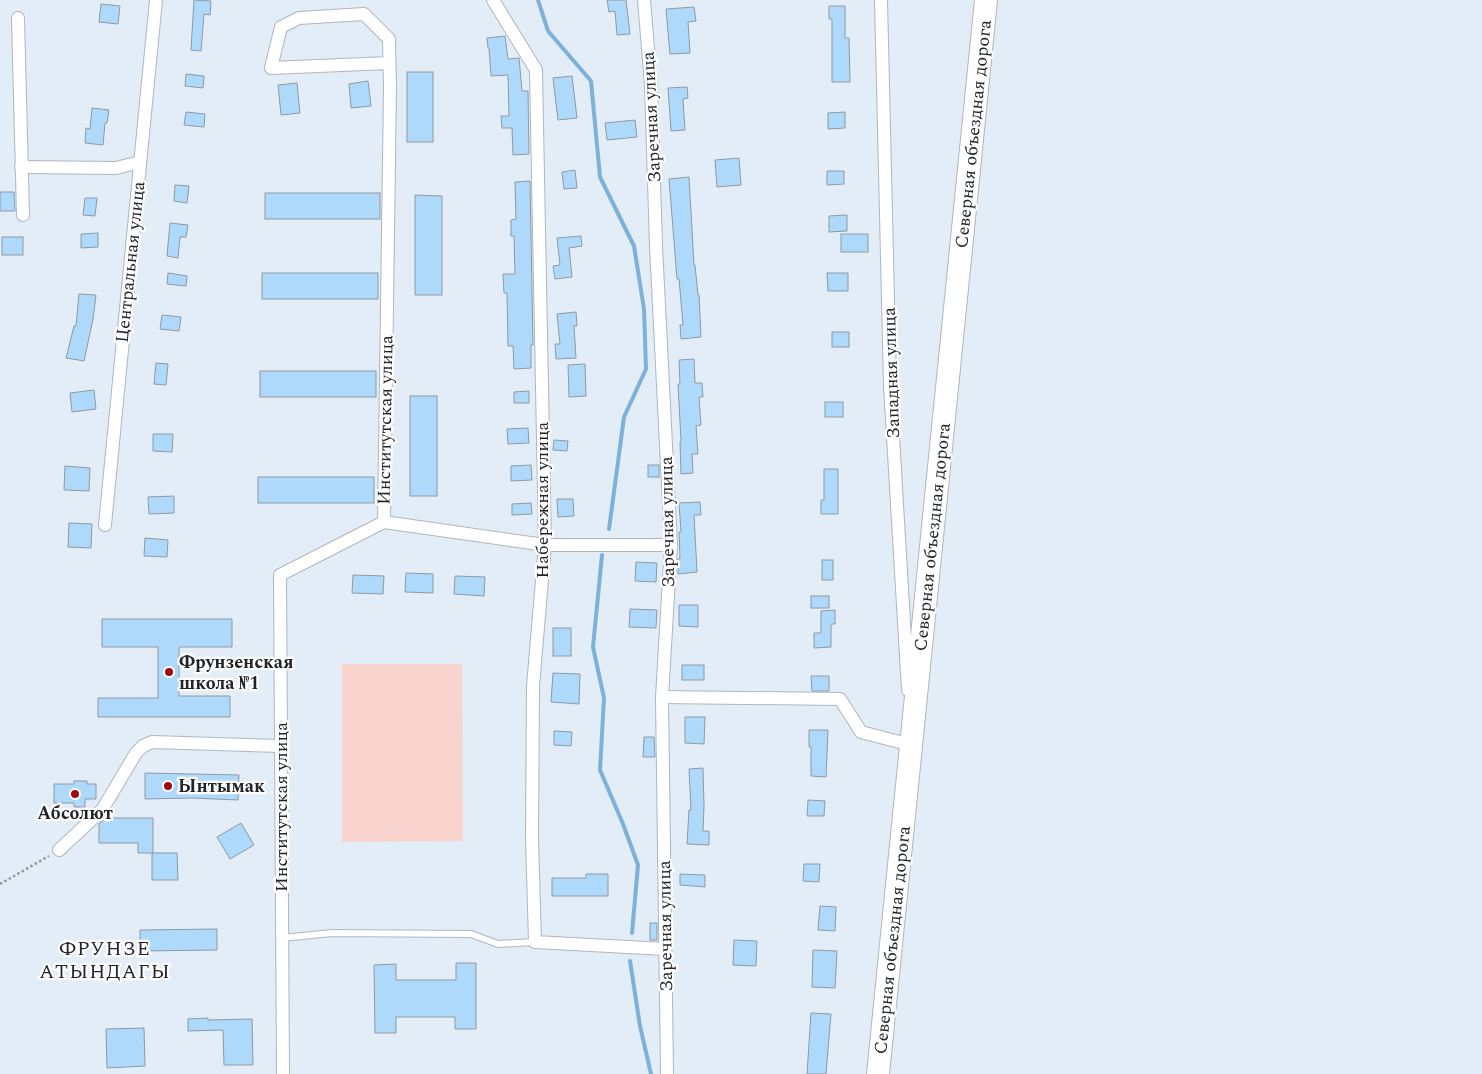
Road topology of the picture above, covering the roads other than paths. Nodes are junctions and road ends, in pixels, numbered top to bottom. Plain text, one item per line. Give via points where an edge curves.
1 (156, 0) edge
2 (493, 0) edge
3 (644, 0) edge
4 (880, 0) edge
5 (986, 0) edge
6 (18, 18) dead end
7 (389, 63) junction
8 (140, 162) junction
9 (21, 167) junction
10 (23, 215) dead end
11 (384, 522) junction
12 (105, 525) dead end
13 (545, 545) junction
14 (671, 545) junction
15 (662, 697) junction
16 (911, 745) junction
17 (281, 746) junction
18 (59, 850) road end
19 (282, 938) junction
20 (535, 942) junction
21 (665, 949) junction
22 (283, 1074) edge
23 (667, 1074) edge
24 (878, 1074) edge

1 - 8 street, Центральная улица
2 - 13 street, Набережная улица via 536,70
3 - 14 street, Заречная улица via 651,85
4 - 16 street, Западная улица via 890,386
5 - 16 highway, Северная объездная дорога
6 - 9 street
7 - 7 street, Институтская улица via 388,39 364,14 299,18 281,27 271,68
7 - 11 street, Институтская улица
8 - 9 street via 116,168
8 - 12 street, Центральная улица
9 - 10 street
11 - 13 street
11 - 17 street, Институтская улица via 280,575
13 - 14 street
13 - 20 street, Набережная улица via 533,686
14 - 15 street, Заречная улица
15 - 16 street via 840,699 861,732
15 - 21 street, Заречная улица
16 - 24 highway, Северная объездная дорога
17 - 18 street via 152,742 143,746 136,752 102,810
17 - 19 street, Институтская улица
19 - 20 lane via 332,934 471,934 498,944
19 - 22 street, Институтская улица
20 - 21 street
21 - 23 street, Заречная улица

